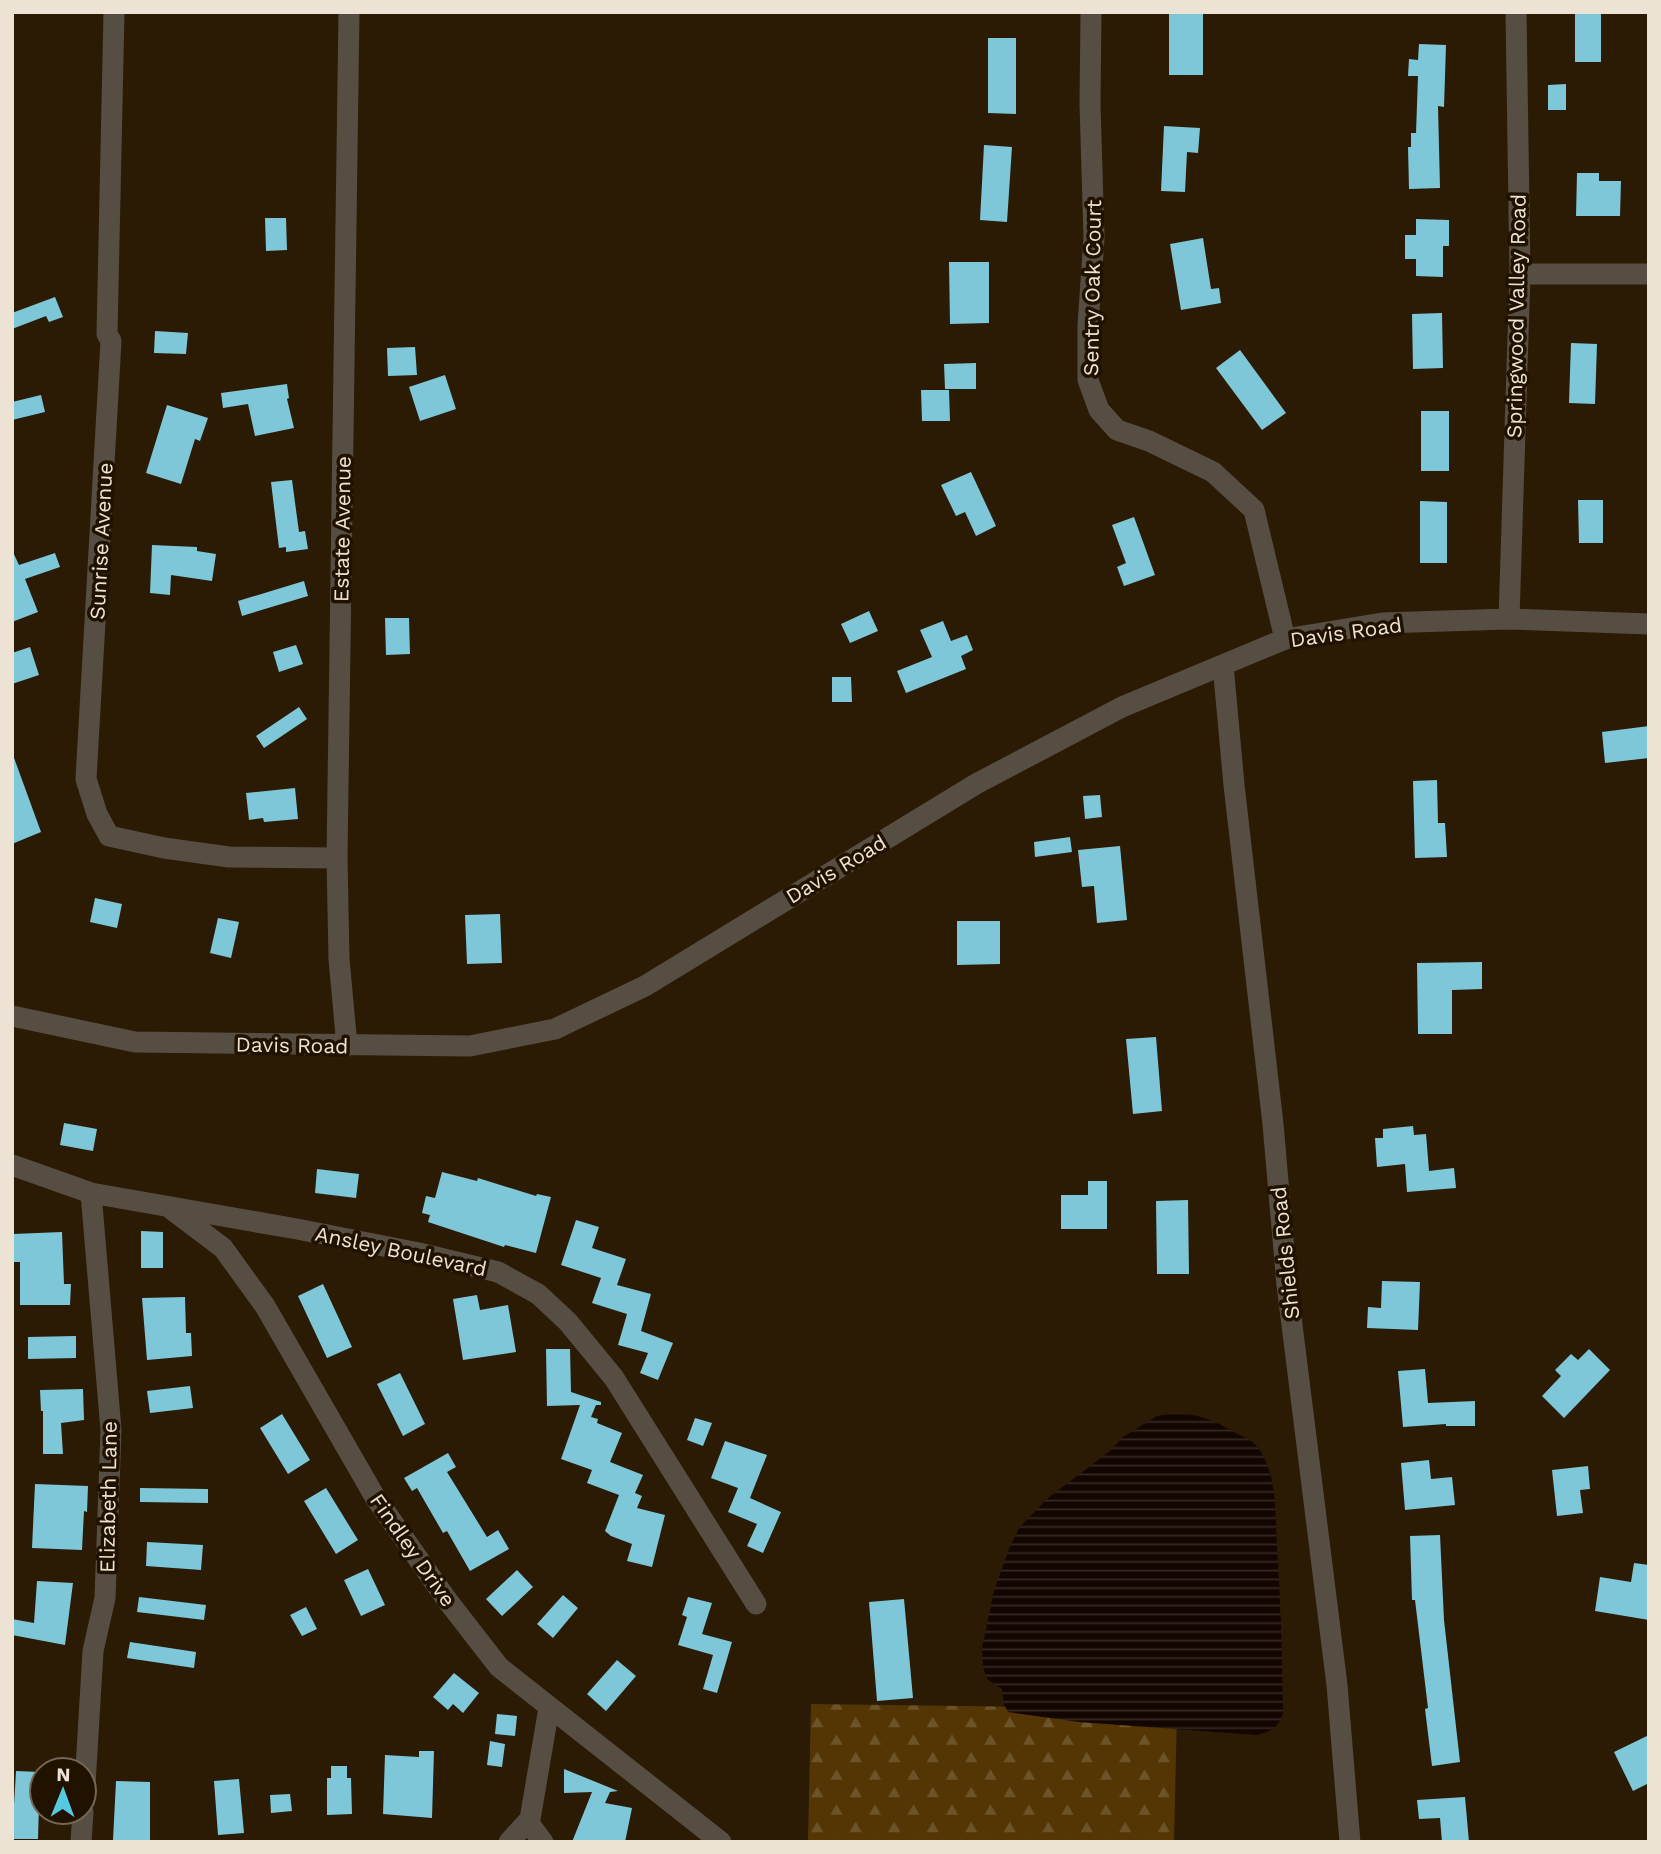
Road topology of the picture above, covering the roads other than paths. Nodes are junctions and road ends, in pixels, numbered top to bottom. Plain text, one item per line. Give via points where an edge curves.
1 (114, 12) edge
2 (349, 12) edge
3 (1091, 12) edge
4 (1516, 12) edge
5 (1520, 274) junction
6 (1649, 274) edge
7 (1509, 619) junction
8 (1649, 624) edge
9 (1285, 639) junction
10 (1223, 665) junction
11 (337, 858) junction
12 (12, 1016) edge
13 (347, 1046) junction
14 (12, 1165) edge
15 (91, 1193) junction
16 (166, 1206) junction
17 (757, 1604) dead end
18 (549, 1708) junction
19 (87, 1756) edge
20 (528, 1822) junction
21 (509, 1842) edge
22 (543, 1842) edge
23 (721, 1842) edge
24 (1350, 1842) edge

1 - 11 street, Sunrise Avenue via 107,334 111,341 86,779 109,836 229,856
2 - 11 street, Estate Avenue
3 - 9 street, Sentry Oak Court via 1094,238 1088,380 1099,410 1117,430 1213,472 1254,510
4 - 5 street, Springwood Valley Road
5 - 6 street
5 - 7 street, Springwood Valley Road
7 - 8 street, Davis Road
7 - 9 street, Davis Road via 1382,623
9 - 10 street, Davis Road
10 - 13 street, Davis Road via 1122,708 976,784 645,986 555,1029 471,1046
10 - 24 street, Shields Road via 1287,1285 1337,1685
11 - 13 street, Estate Avenue
12 - 13 street, Davis Road via 135,1042
14 - 15 street, Ansley Boulevard
15 - 16 street, Ansley Boulevard
15 - 19 street, Elizabeth Lane via 111,1430 105,1598 93,1651
16 - 17 street, Ansley Boulevard via 432,1256 498,1272 538,1294 614,1378
16 - 18 street, Findley Drive via 223,1248 265,1306 375,1497 447,1600 499,1667
18 - 20 street
18 - 23 street, Findley Drive
20 - 21 street
20 - 22 street

